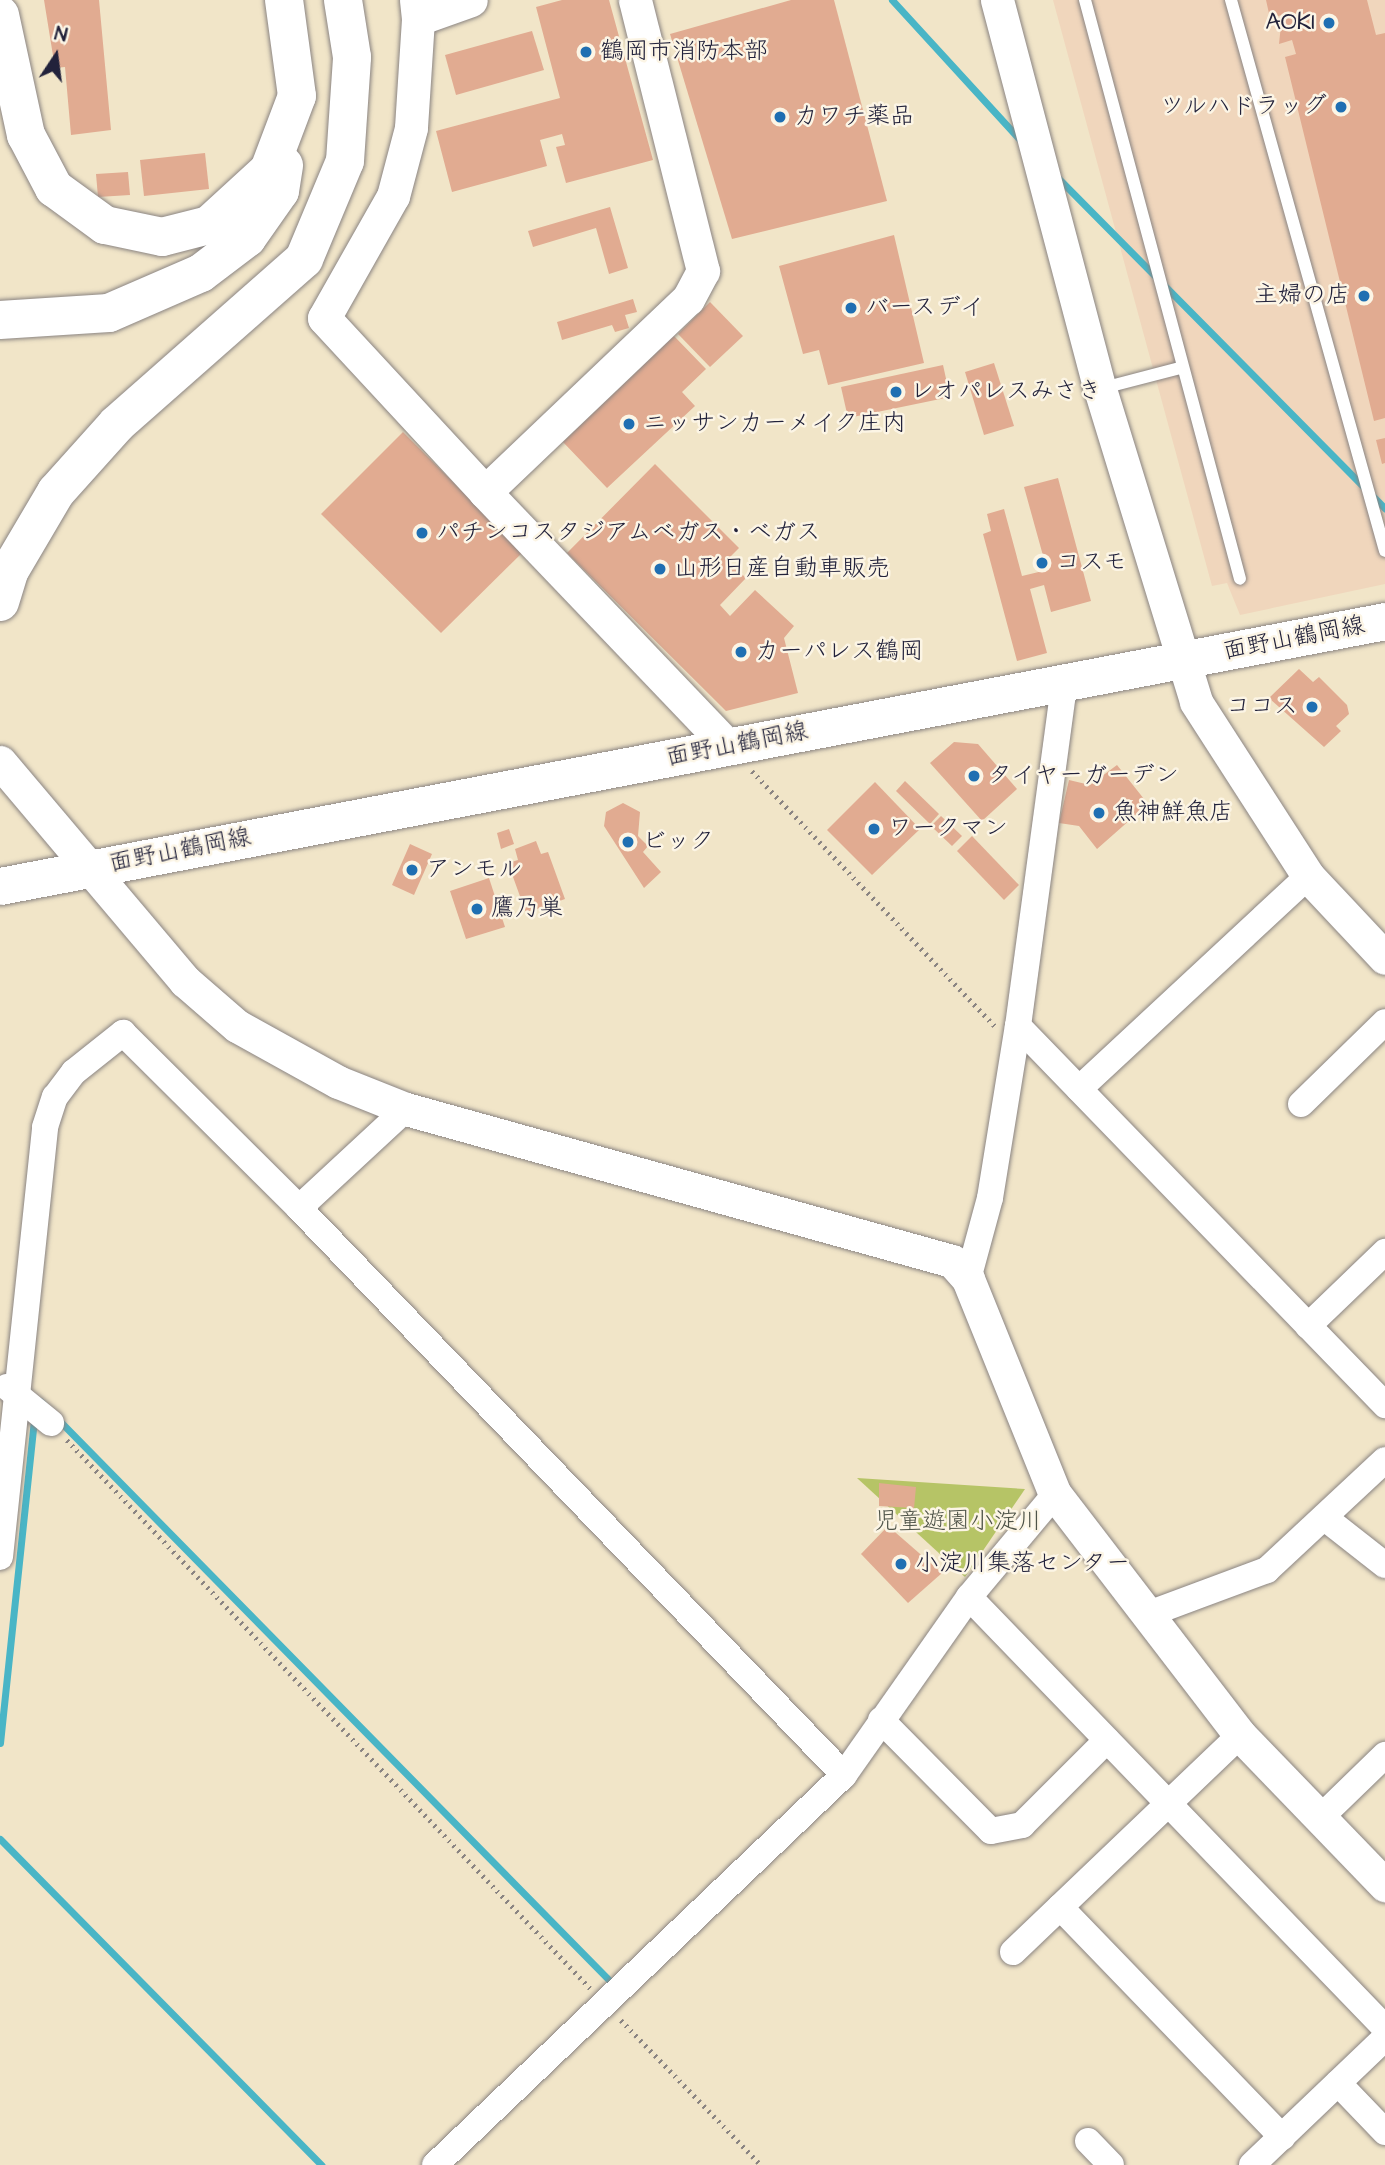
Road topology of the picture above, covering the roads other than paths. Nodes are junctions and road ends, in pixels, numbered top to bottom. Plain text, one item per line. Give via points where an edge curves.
1 (284, 0) edge
2 (343, 0) edge
3 (471, 0) edge
4 (635, 0) edge
5 (997, 0) edge
6 (1085, 0) edge
7 (1231, 0) edge
8 (417, 10) edge
9 (0, 15) edge
10 (295, 109) junction
11 (345, 160) junction
12 (0, 320) edge
13 (0, 339) edge
14 (1180, 368) junction
15 (1100, 389) junction
16 (485, 492) junction
17 (1385, 551) edge
18 (1240, 579) dead end
19 (0, 602) edge
20 (1385, 621) edge
21 (1181, 660) junction
22 (1065, 680) junction
23 (729, 747) junction
24 (0, 762) edge
25 (89, 868) junction
26 (1308, 876) junction
27 (0, 886) edge
28 (1385, 958) edge
29 (1385, 1021) edge
30 (1016, 1037) junction
31 (1079, 1089) junction
32 (1301, 1104) dead end
33 (406, 1109) junction
34 (299, 1208) junction
35 (1385, 1252) edge
36 (968, 1279) junction
37 (1308, 1326) junction
38 (8, 1388) edge
39 (1385, 1405) edge
40 (51, 1423) road end
41 (1385, 1460) edge
42 (1055, 1494) junction
43 (1325, 1518) junction
44 (0, 1557) edge
45 (1385, 1565) edge
46 (969, 1597) junction
47 (1146, 1615) junction
48 (881, 1720) junction
49 (1240, 1735) junction
50 (1107, 1740) junction
51 (1385, 1755) edge
52 (844, 1774) junction
53 (1168, 1803) junction
54 (1320, 1818) junction
55 (1385, 1885) edge
56 (1060, 1907) junction
57 (1013, 1952) dead end
58 (1385, 2028) edge
59 (1385, 2038) edge
60 (1338, 2083) junction
61 (1385, 2132) edge
62 (1282, 2137) junction
63 (1087, 2141) dead end
64 (435, 2165) edge
65 (1111, 2165) edge
66 (1252, 2165) edge

1 - 10 highway
2 - 11 highway via 352,57
3 - 8 street
4 - 16 street via 703,271 688,299
5 - 15 street
6 - 14 lane
7 - 17 lane
8 - 16 street via 411,128 393,195 324,318
9 - 10 highway via 38,166 79,211 105,225 162,237 209,225 269,170
10 - 12 highway via 280,191 247,239 201,273 109,313
11 - 13 highway via 273,240 216,285 162,315 116,330
11 - 19 highway via 303,259 117,424 65,482 10,570
14 - 15 lane
14 - 18 lane
15 - 21 street
16 - 23 street
20 - 21 main road, 面野山鶴岡線
21 - 22 main road, 面野山鶴岡線
21 - 26 street via 1196,702
22 - 23 main road, 面野山鶴岡線
22 - 30 street
23 - 25 main road, 面野山鶴岡線
24 - 25 street
25 - 27 main road, 面野山鶴岡線
25 - 33 street via 186,981 237,1026 338,1082
26 - 28 street
26 - 31 street
29 - 32 street
30 - 31 street
30 - 36 street via 990,1198
31 - 37 street
33 - 34 street
33 - 36 street via 943,1256
34 - 38 street via 123,1033 74,1072 55,1097 45,1127
34 - 52 street
35 - 37 street
36 - 42 street
37 - 39 street
38 - 40 street
38 - 44 street
41 - 43 street
42 - 46 street
42 - 47 street
43 - 45 street
43 - 47 street via 1267,1570
46 - 48 street
46 - 50 street
47 - 49 street
48 - 50 street via 991,1831 1022,1825
48 - 52 street
49 - 53 street
49 - 54 street
50 - 53 street
51 - 54 street
52 - 64 street
53 - 56 street
53 - 58 street
54 - 55 street
56 - 57 street
56 - 62 street
59 - 60 street
60 - 61 street
60 - 62 street
62 - 66 street
63 - 65 street

